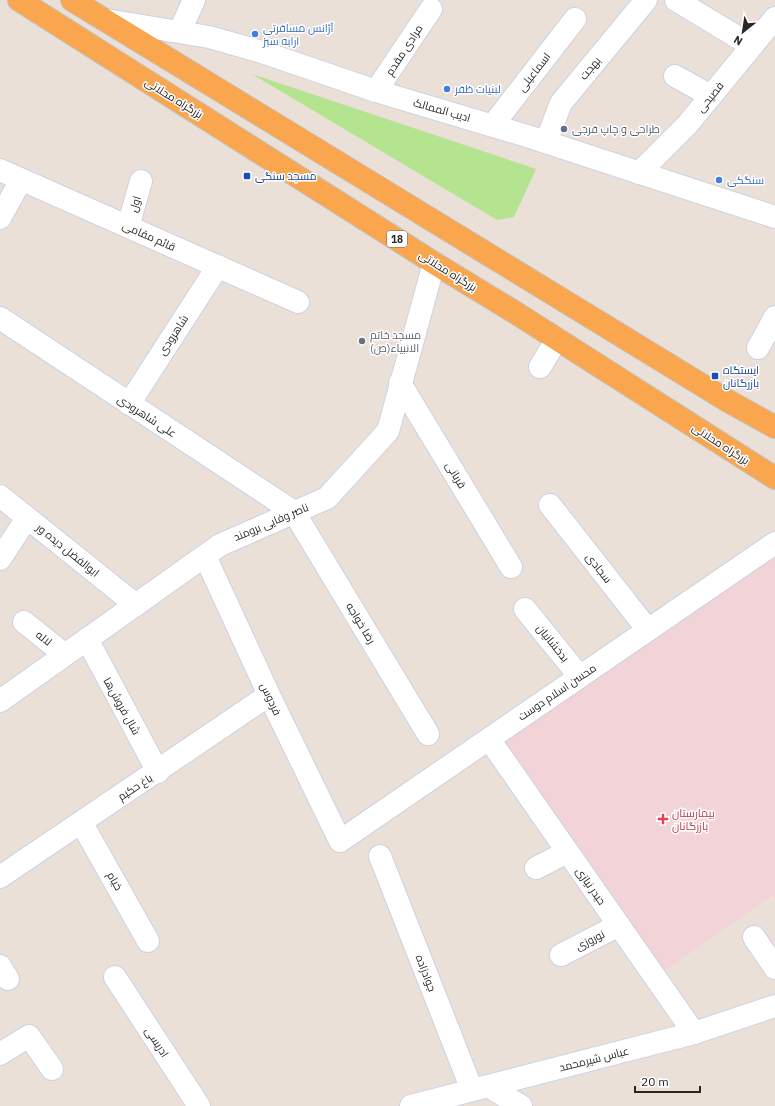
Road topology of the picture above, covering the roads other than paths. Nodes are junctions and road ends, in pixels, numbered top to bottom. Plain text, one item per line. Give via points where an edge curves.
1 (18, 0) edge
2 (72, 0) edge
3 (194, 0) edge
4 (646, 0) edge
5 (676, 0) edge
6 (431, 9) dead end
7 (775, 18) edge
8 (575, 19) dead end
9 (106, 20) junction
10 (180, 31) junction
11 (752, 46) junction
12 (675, 76) dead end
13 (376, 91) junction
14 (710, 96) junction
15 (493, 125) junction
16 (546, 142) junction
17 (0, 170) edge
18 (639, 172) junction
19 (21, 180) junction
20 (141, 181) dead end
21 (775, 217) edge
22 (0, 218) edge
23 (128, 226) junction
24 (434, 263) junction
25 (218, 266) junction
26 (298, 302) dead end
27 (775, 316) edge
28 (0, 318) edge
29 (557, 339) junction
30 (758, 348) dead end
31 (540, 367) dead end
32 (400, 383) junction
33 (129, 404) junction
34 (775, 427) edge
35 (769, 471) edge
36 (0, 496) edge
37 (550, 505) dead end
38 (294, 512) junction
39 (27, 518) junction
40 (775, 543) edge
41 (205, 556) junction
42 (0, 559) edge
43 (511, 567) dead end
44 (136, 605) junction
45 (525, 609) dead end
46 (24, 622) dead end
47 (648, 630) junction
48 (87, 639) junction
49 (64, 654) junction
50 (580, 677) junction
51 (269, 695) junction
52 (0, 702) edge
53 (428, 734) dead end
54 (489, 739) junction
55 (158, 772) junction
56 (81, 822) junction
57 (340, 841) joint
58 (567, 852) junction
59 (380, 856) dead end
60 (536, 868) dead end
61 (0, 877) edge
62 (618, 925) junction
63 (754, 937) dead end
64 (148, 940) dead end
65 (561, 955) dead end
66 (775, 968) edge
67 (115, 977) dead end
68 (775, 1006) edge
69 (694, 1034) junction
70 (0, 1054) edge
71 (52, 1069) dead end
72 (480, 1088) junction
73 (199, 1106) edge
74 (411, 1106) edge
75 (521, 1106) edge

1 - 24 highway, بزرگراه محلاتی / 18
2 - 9 highway
3 - 10 street
4 - 16 street, بهجت via 561,104
5 - 11 street
6 - 13 street, مرادی مقدم
7 - 11 street, فصیحی
8 - 15 street, اسماعیلی
9 - 10 street, ادیب الممالک
9 - 34 highway via 728,401
10 - 13 street, ادیب الممالک via 209,36 262,52
11 - 14 street, فصیحی
12 - 14 street
13 - 15 street, ادیب الممالک
14 - 18 street, فصیحی via 687,125
15 - 16 street, ادیب الممالک
16 - 18 street, ادیب الممالک
17 - 19 street, قائم مقامی
18 - 21 street, ادیب الممالک
19 - 22 street
19 - 23 street, قائم مقامی
20 - 23 street, اول
23 - 25 street, قائم مقامی
24 - 29 highway, بزرگراه محلاتی / 18
24 - 32 street, ناصر وفایی برومند
25 - 26 street, قائم مقامی
25 - 33 street, شاهرودی
27 - 30 street
28 - 33 street, علی شاهرودی
29 - 31 street
29 - 35 highway, بزرگراه محلاتی / 18
32 - 38 street, ناصر وفایی برومند via 388,431 327,498
32 - 43 street, قربانی
33 - 38 street, علی شاهرودی
36 - 39 street, ابوالفضل دیده ور
37 - 47 street, سجادی
38 - 41 street, ناصر وفایی برومند via 220,545
38 - 53 street, رضا خواجه
39 - 42 street
39 - 44 street, ابوالفضل دیده ور
40 - 47 street, محسن اسلام دوست
41 - 44 street, ناصر وفایی برومند
41 - 51 street, فردوس
44 - 48 street, ناصر وفایی برومند
45 - 50 street, بدخشانیان
46 - 49 street, لاله
47 - 50 street, محسن اسلام دوست
48 - 49 street, ناصر وفایی برومند
48 - 55 street, شال فروش‌ها
49 - 52 street, ناصر وفایی برومند
50 - 54 street, محسن اسلام دوست
51 - 55 street, باغ حکیم
51 - 57 street, فردوس
54 - 57 street, محسن اسلام دوست
54 - 58 street, حیدر نیازی
55 - 56 street, باغ حکیم
56 - 61 street, باغ حکیم
56 - 64 street, خیام
58 - 60 street
58 - 62 street, حیدر نیازی
59 - 72 street, جوادزاده
62 - 65 street, نوروزی
62 - 69 street, حیدر نیازی
63 - 66 street
67 - 73 street, ادریسی
68 - 69 street, عباس شیرمحمد
69 - 72 street, عباس شیرمحمد
70 - 71 street via 29,1036
72 - 74 street, عباس شیرمحمد
72 - 75 street

